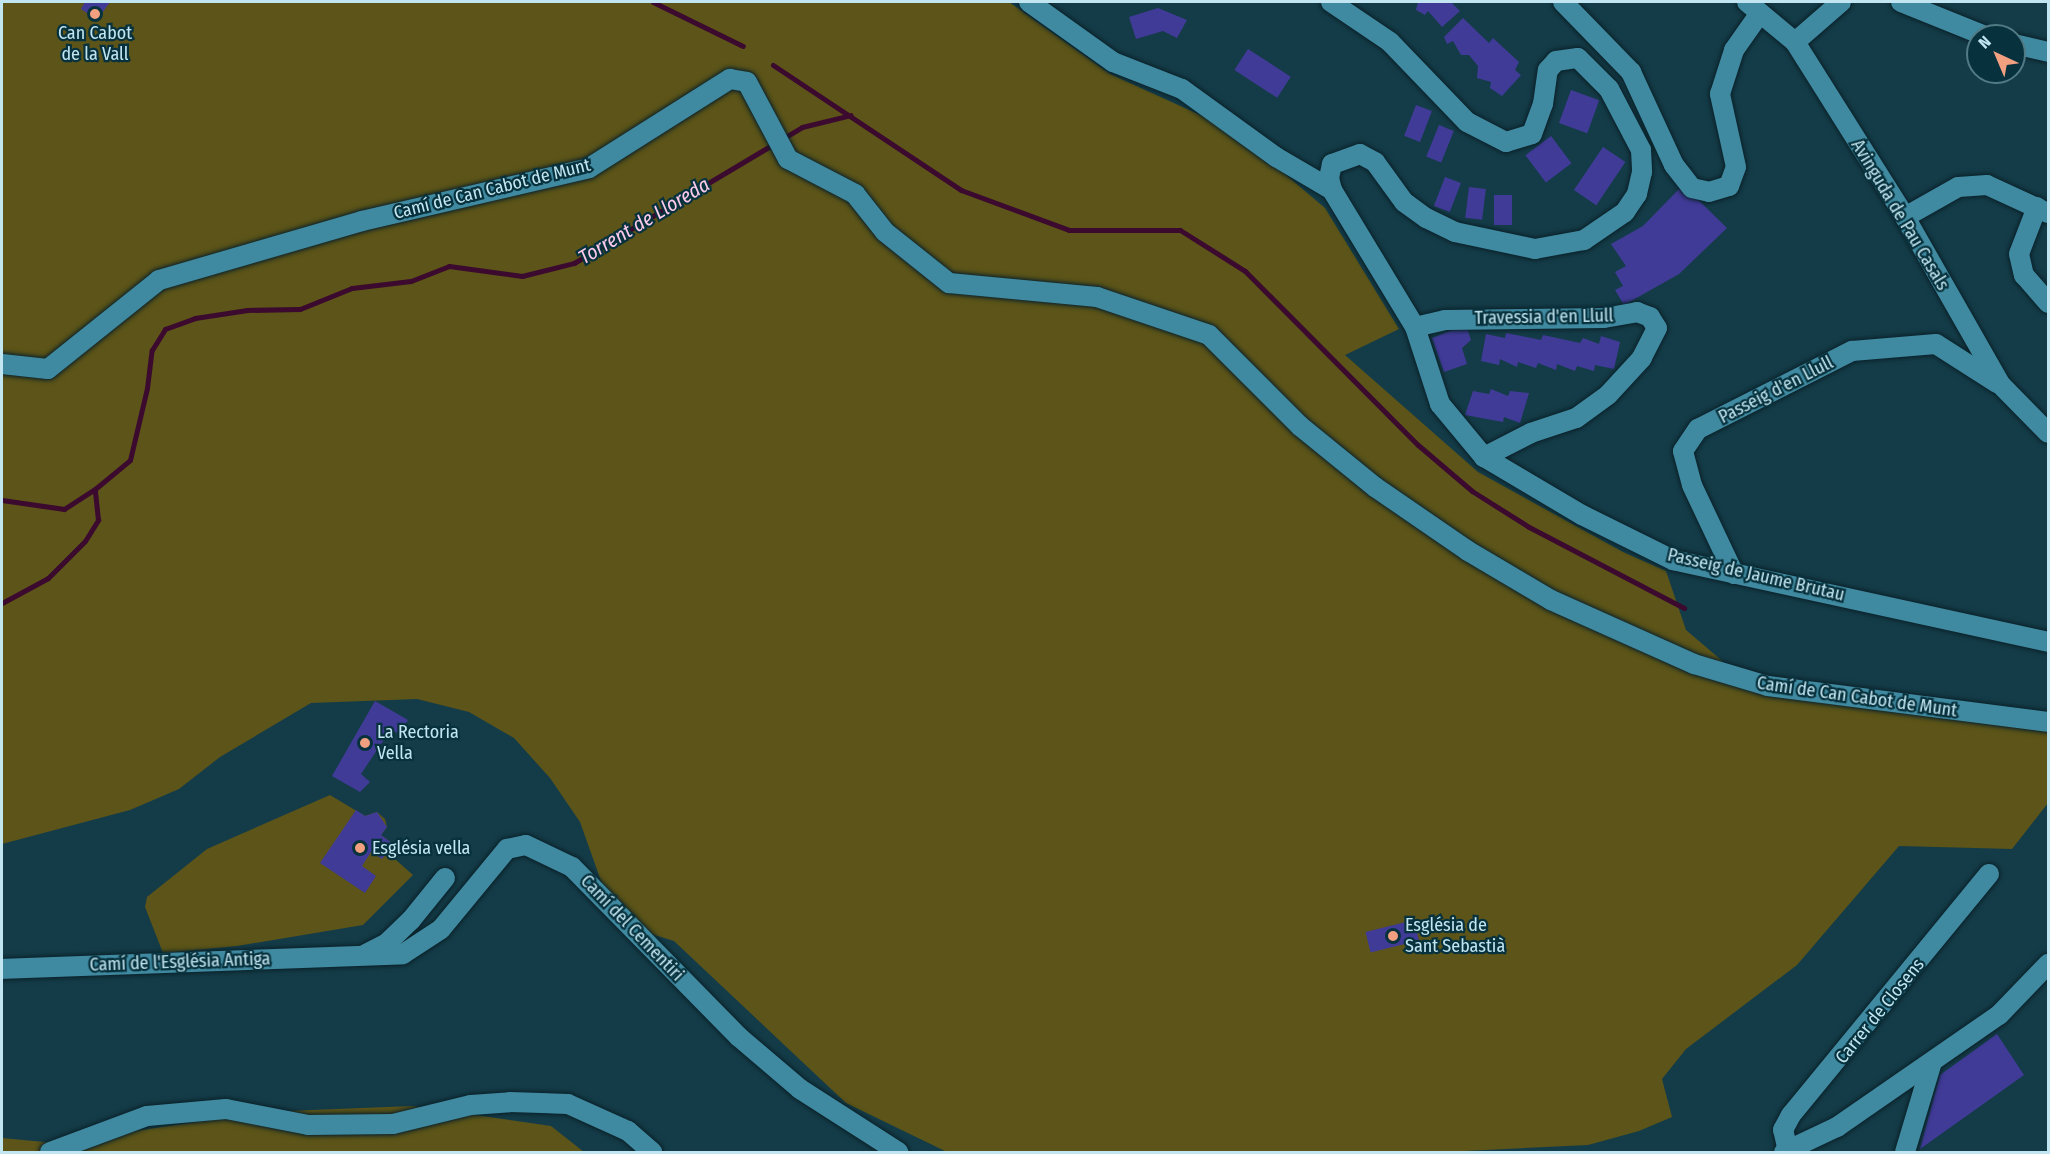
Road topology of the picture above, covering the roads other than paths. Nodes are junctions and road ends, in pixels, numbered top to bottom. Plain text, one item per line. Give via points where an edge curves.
1 (1029, 2) edge
2 (1331, 2) edge
3 (1563, 2) edge
4 (1841, 2) edge
5 (1901, 2) edge
6 (1754, 7) edge
7 (1966, 28) edge
8 (1795, 42) junction
9 (2026, 47) edge
10 (2049, 52) edge
11 (1332, 190) junction
12 (2043, 210) edge
13 (1905, 217) junction
14 (2049, 303) edge
15 (1415, 327) junction
16 (2, 364) edge
17 (2001, 385) junction
18 (2049, 433) edge
19 (1484, 457) junction
20 (1734, 574) junction
21 (2049, 642) edge
22 (2049, 722) edge
23 (1989, 874) dead end
24 (445, 878) dead end
25 (358, 958) junction
26 (2049, 964) edge
27 (2, 969) edge
28 (1932, 1062) junction
29 (50, 1152) edge
30 (652, 1152) edge
31 (898, 1152) edge
32 (1786, 1152) edge
33 (1905, 1152) edge

1 - 11 street via 1102,56 1182,89 1276,157
2 - 11 street via 1390,42 1467,122 1506,142 1532,134 1543,104 1548,70 1556,61 1578,58 1610,89 1622,109 1641,150 1642,172 1637,194 1607,228 1584,240 1535,249 1455,232 1426,218 1404,202 1376,162 1360,154 1332,164
3 - 6 street via 1631,72 1674,165 1692,188 1709,192 1729,186 1736,167 1720,94
4 - 8 street
5 - 7 street
6 - 8 street, Avinguda de Pau Casals
8 - 13 street, Avinguda de Pau Casals
9 - 10 street
11 - 15 street, Passeig de Jaume Brutau
12 - 13 street via 1987,185 1958,187
12 - 14 street via 2019,254 2024,275
13 - 17 street, Avinguda de Pau Casals
15 - 19 street, Passeig de Jaume Brutau via 1440,404
15 - 19 street, Travessia d'en Llull via 1445,320 1604,318 1637,312 1650,317 1657,328 1642,358 1608,395 1576,418 1531,433
16 - 22 street, Camí de Can Cabot de Munt via 48,369 159,280 362,221 589,168 730,79 747,82 788,159 855,194 885,232 949,284 1097,297 1209,335 1300,426 1375,487 1468,551 1542,594 1631,638 1694,664 1768,686
17 - 18 street, Avinguda de Pau Casals
17 - 20 street, Passeig d'en Llull via 1936,344 1852,351 1698,429 1683,451 1692,485
19 - 20 street, Passeig de Jaume Brutau via 1582,515 1674,560
20 - 21 street, Passeig de Jaume Brutau
23 - 32 street, Carrer de Closens via 1791,1115 1783,1130
24 - 25 street via 386,944
25 - 27 street, Camí de l'Església Antiga
25 - 31 street, Camí del Cementiri via 403,954 441,929 477,880 507,849 526,845 572,867 739,1037 801,1089
26 - 28 street, Carrer de Closens via 1999,1015
28 - 32 street, Carrer de Closens via 1837,1127
28 - 33 street
29 - 30 street via 147,1116 226,1109 308,1125 393,1125 471,1105 510,1102 568,1104 628,1131

